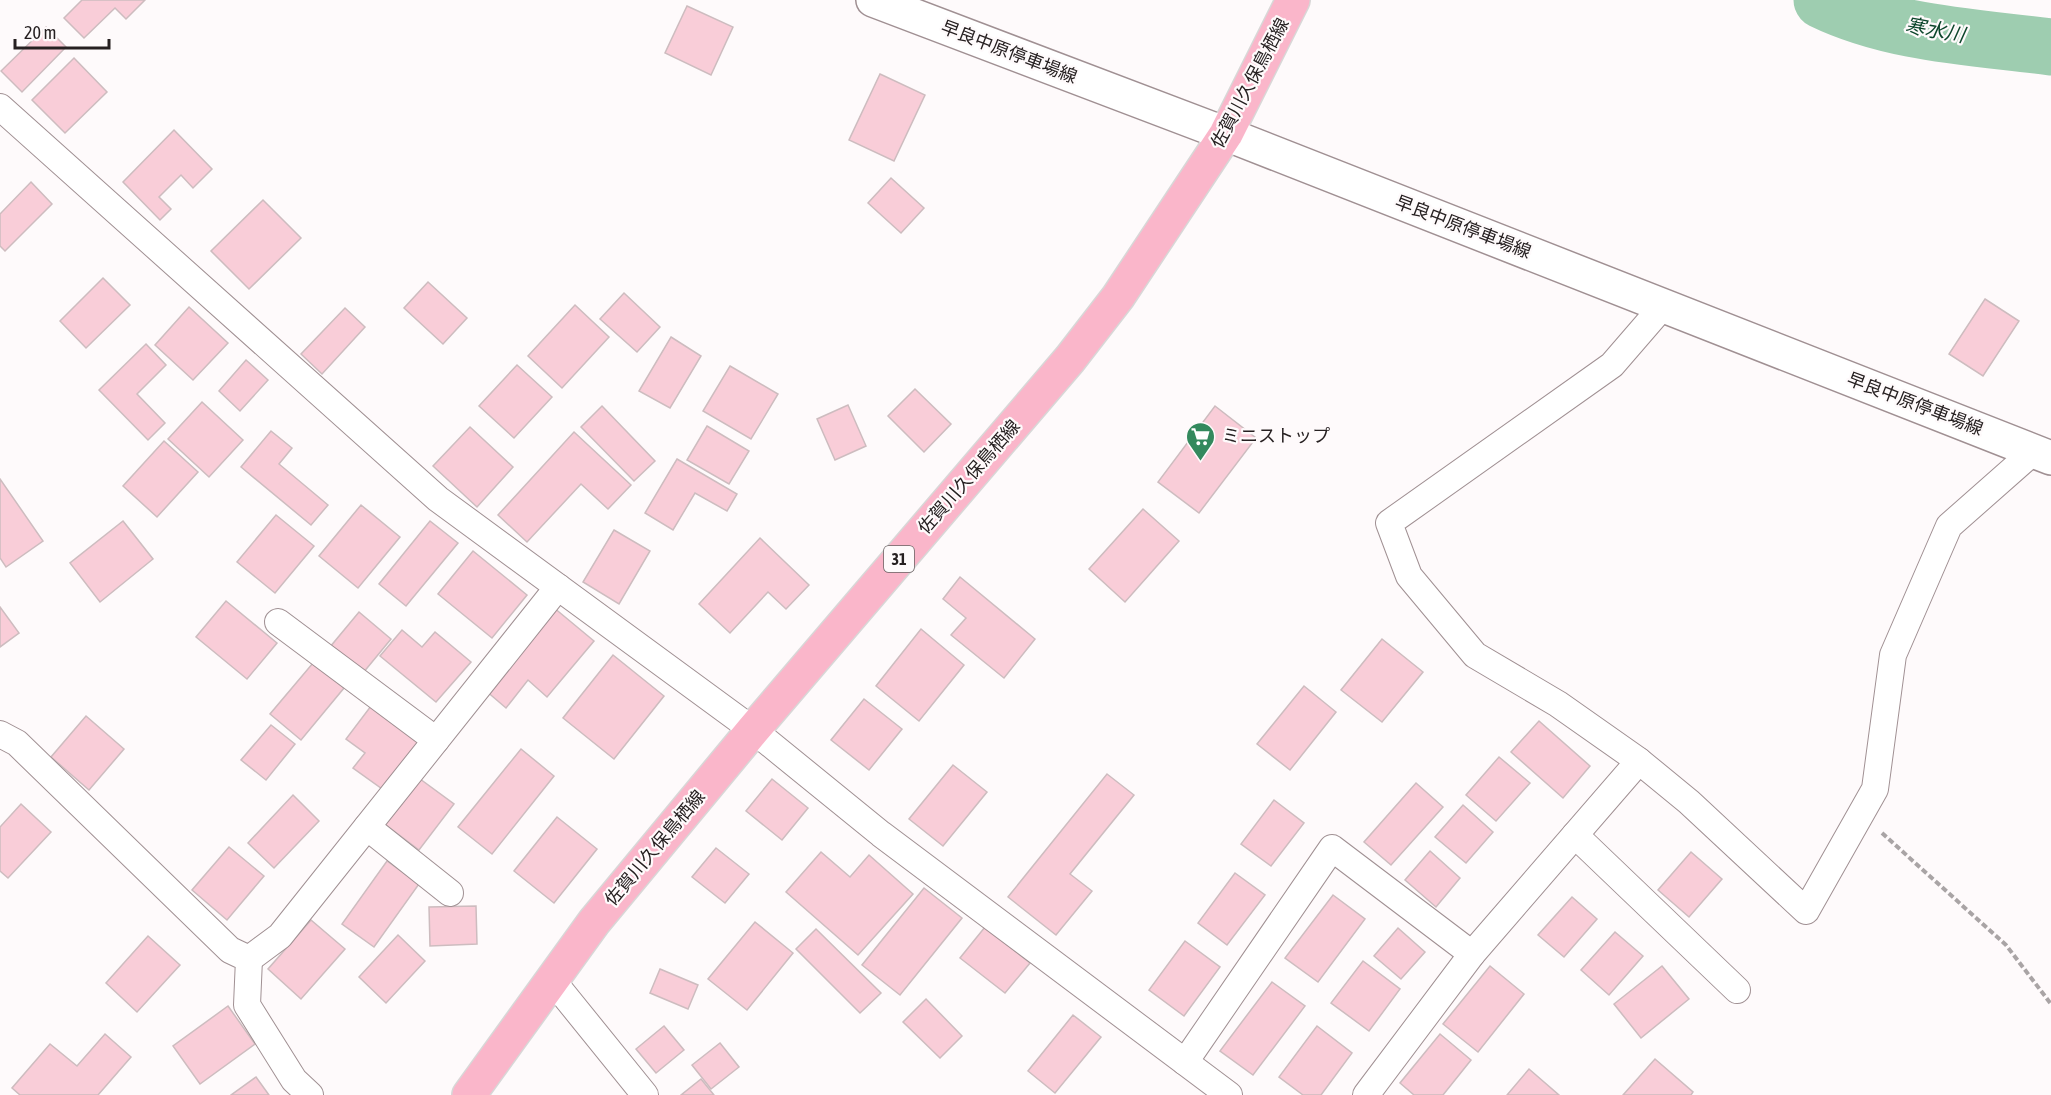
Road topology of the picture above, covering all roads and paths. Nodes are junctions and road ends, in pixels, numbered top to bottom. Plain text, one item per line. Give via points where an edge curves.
1 (873, 0) edge
2 (1293, 0) edge
3 (0, 107) edge
4 (1226, 134) junction
5 (1663, 306) junction
6 (2042, 454) edge
7 (558, 587) junction
8 (278, 622) dead end
9 (753, 730) junction
10 (0, 734) edge
11 (436, 740) junction
12 (1639, 761) junction
13 (1861, 814) junction
14 (367, 827) junction
15 (1575, 835) junction
16 (450, 893) dead end
17 (1473, 954) junction
18 (249, 959) junction
19 (552, 980) junction
20 (1737, 990) dead end
21 (2051, 1004) edge
22 (1185, 1062) junction
23 (310, 1095) edge
24 (469, 1095) edge
25 (645, 1095) edge
26 (1229, 1095) edge
27 (1366, 1095) edge

1 - 4 main road, 早良中原停車場線
2 - 4 main road, 佐賀川久保鳥栖線 / 31
3 - 7 street via 438,499
4 - 5 main road, 早良中原停車場線
4 - 9 main road, 佐賀川久保鳥栖線 / 31 via 1118,297 1070,359
5 - 6 main road, 早良中原停車場線
5 - 12 street via 1612,365 1389,523 1408,576 1475,655 1558,704
6 - 13 street via 1949,526 1893,655 1875,789
7 - 9 street
7 - 11 street
8 - 11 street
9 - 19 main road, 佐賀川久保鳥栖線 / 31 via 594,922
9 - 22 street via 881,834
10 - 18 street via 17,743 230,950
11 - 14 street
12 - 13 street via 1806,911
12 - 15 street
13 - 21 path via 2006,945
14 - 16 street
14 - 18 street via 280,936
15 - 17 street
15 - 20 street
17 - 22 street via 1332,848
17 - 27 street
18 - 23 street via 247,1005 294,1080
19 - 24 main road, 佐賀川久保鳥栖線 / 31
19 - 25 street
22 - 26 street

